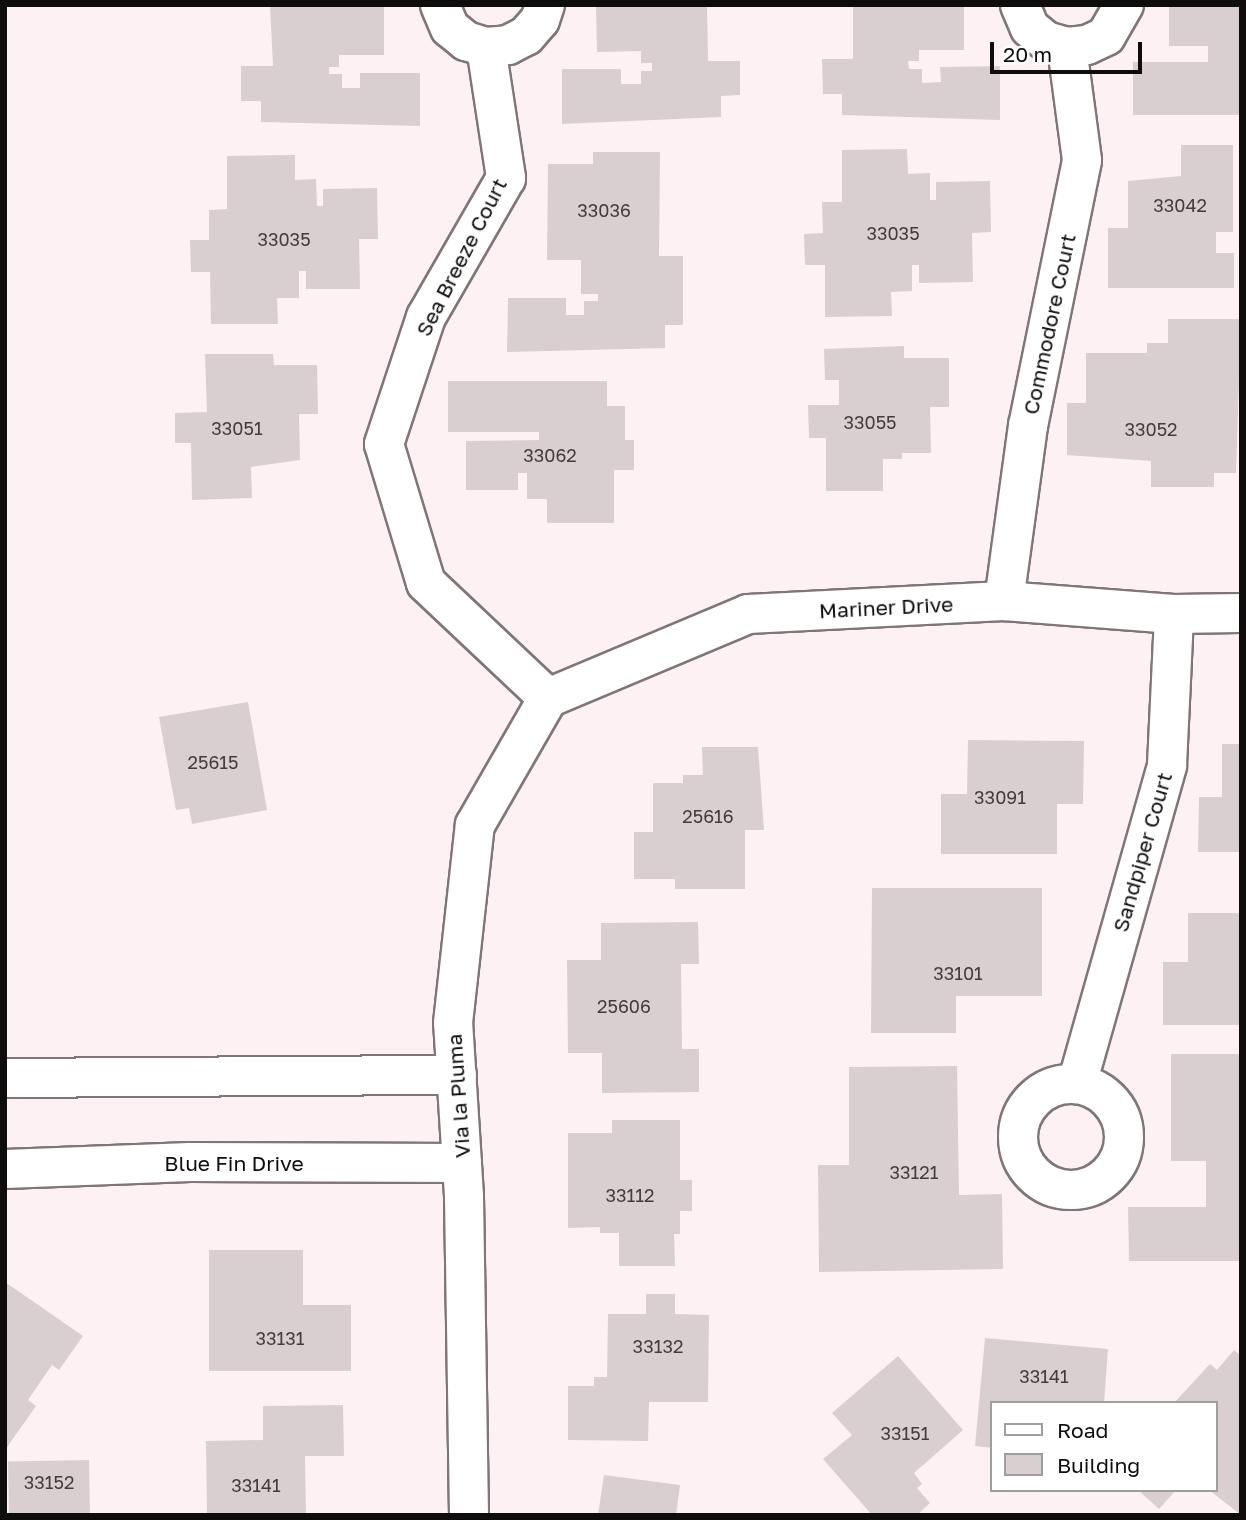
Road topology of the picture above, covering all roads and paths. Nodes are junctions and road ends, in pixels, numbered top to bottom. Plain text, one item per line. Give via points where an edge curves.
1 (440, 5) edge
2 (545, 5) edge
3 (1020, 5) edge
4 (1124, 5) edge
5 (486, 47) junction
6 (1067, 47) junction
7 (1004, 601) junction
8 (1241, 613) edge
9 (1174, 614) junction
10 (548, 698) junction
11 (457, 1075) junction
12 (5, 1078) edge
13 (1077, 1084) dead end
14 (462, 1163) junction
15 (5, 1169) edge
16 (469, 1515) edge

1 - 5 street via 450,28 466,41
2 - 5 street via 540,20 526,36 508,45
3 - 6 street via 1030,28 1046,41
4 - 6 street via 1106,36 1087,45
5 - 10 street, Sea Breeze Court via 506,178 426,317 384,444 426,583
6 - 7 street, Commodore Court via 1082,160 1028,426
7 - 9 street, Mariner Drive
7 - 10 street, Mariner Drive via 748,614
8 - 9 street, Mariner Drive
9 - 13 street, Sandpiper Court via 1167,765
10 - 11 street, Via la Pluma via 475,825 453,1023
11 - 12 street
11 - 14 street, Via la Pluma
14 - 15 street, Blue Fin Drive via 190,1162
14 - 16 street, Via la Pluma

